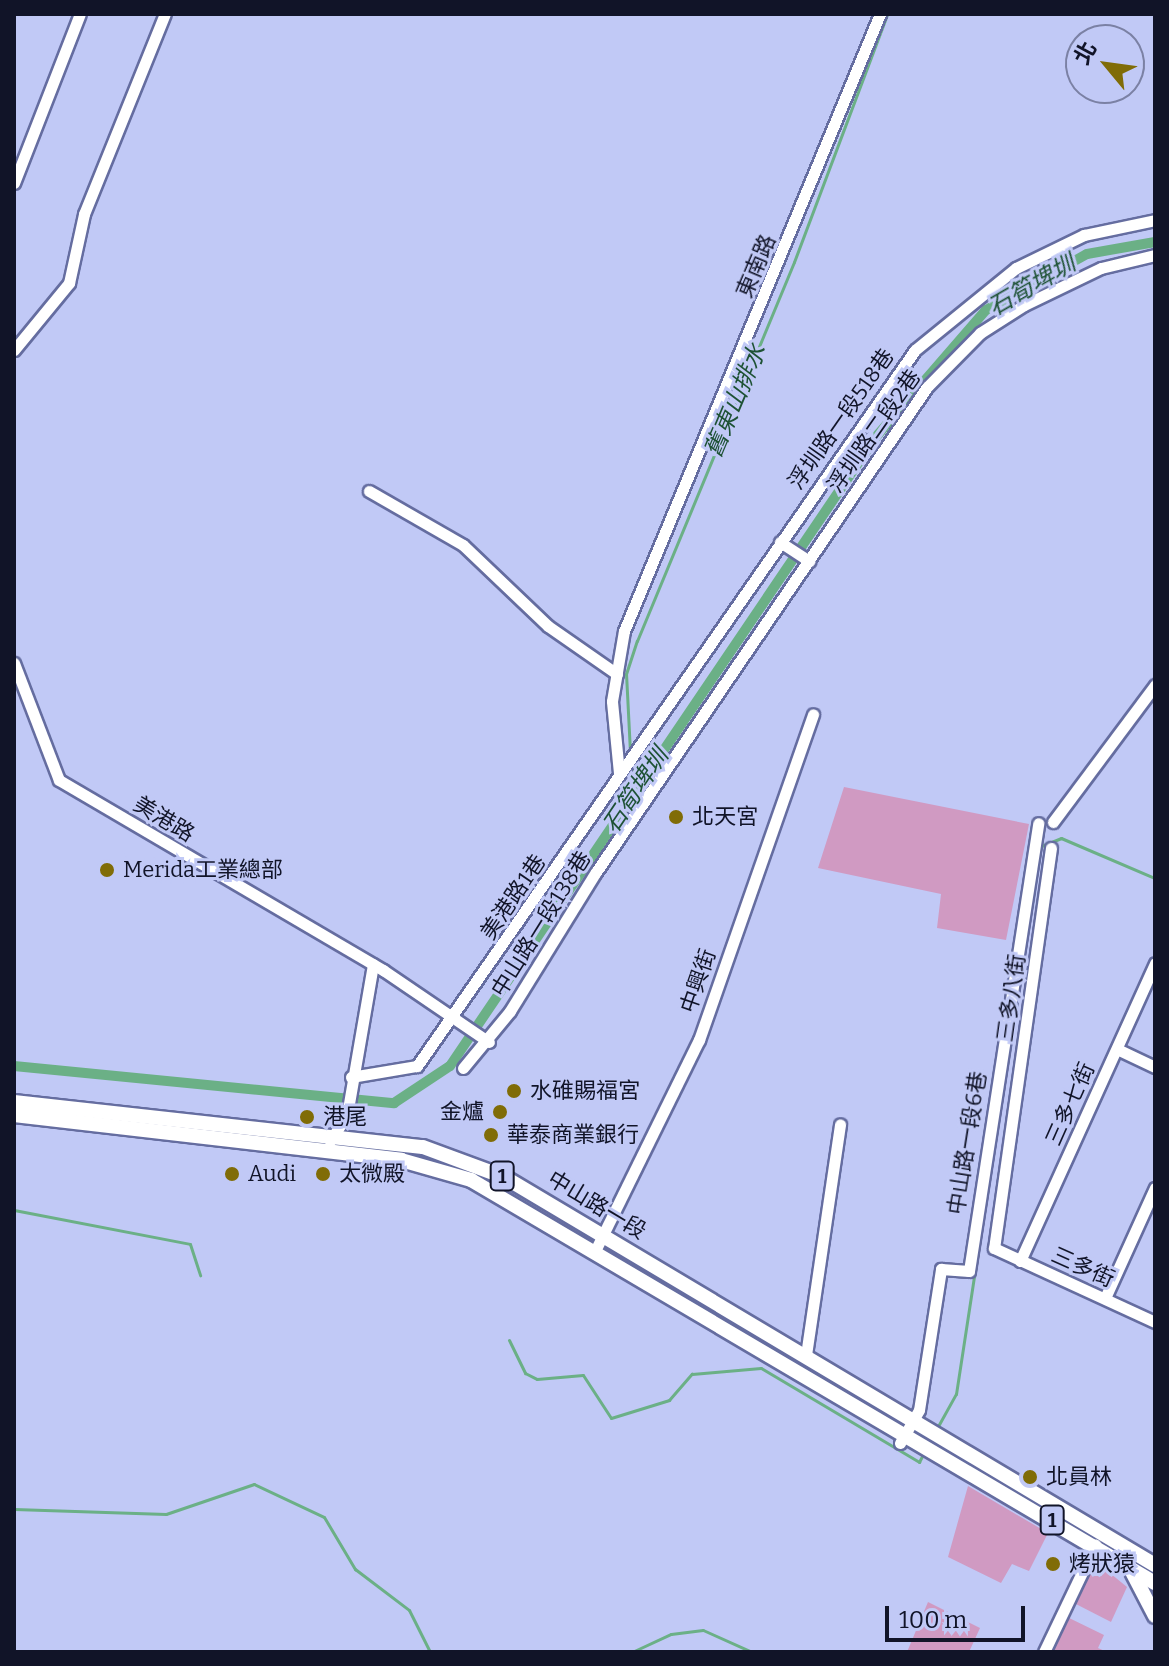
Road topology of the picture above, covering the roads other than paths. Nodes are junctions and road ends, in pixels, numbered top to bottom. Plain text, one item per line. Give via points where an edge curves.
1 (80, 14) edge
2 (165, 14) edge
3 (880, 14) edge
4 (14, 183) edge
5 (1155, 220) edge
6 (1155, 255) edge
7 (14, 350) edge
8 (369, 491) dead end
9 (780, 542) junction
10 (809, 561) junction
11 (14, 663) edge
12 (617, 674) junction
13 (1155, 685) edge
14 (813, 714) dead end
15 (627, 762) joint
16 (619, 773) junction
17 (1053, 822) dead end
18 (1038, 823) dead end
19 (1051, 848) dead end
20 (1155, 963) edge
21 (373, 964) junction
22 (456, 1015) junction
23 (489, 1042) junction
24 (1117, 1049) junction
25 (1155, 1067) edge
26 (463, 1068) dead end
27 (350, 1082) junction
28 (14, 1102) edge
29 (14, 1115) edge
30 (840, 1124) dead end
31 (333, 1139) junction
32 (307, 1151) junction
33 (1155, 1188) edge
34 (605, 1236) junction
35 (994, 1248) joint
36 (596, 1249) junction
37 (1020, 1261) junction
38 (1105, 1298) junction
39 (1155, 1322) edge
40 (806, 1355) junction
41 (914, 1419) junction
42 (902, 1439) junction
43 (1095, 1545) junction
44 (1155, 1555) edge
45 (1133, 1559) junction
46 (1155, 1565) edge
47 (1155, 1583) edge
48 (1155, 1616) edge
49 (1044, 1652) edge

1 - 4 street
2 - 7 street via 84,214 69,283
3 - 12 street, 東南路 via 669,533 624,631
5 - 9 street, 浮圳路一段518巷 via 1062,245 951,315 892,377
6 - 10 street, 浮圳路二段2巷 via 1064,282 980,333 927,387
8 - 12 street via 463,545 548,626
9 - 10 street
9 - 15 street, 浮圳路一段518巷
10 - 23 street, 中山路一段138巷
11 - 21 street, 美港路 via 59,780
12 - 16 street
13 - 17 street
14 - 34 street, 中興街 via 699,1040
15 - 16 street, 美港路1巷
16 - 22 street, 美港路1巷
18 - 41 street, 中山路一段6巷 via 969,1271 941,1269
19 - 35 street, 三多八街
20 - 24 street, 三多七街
21 - 22 street, 美港路
21 - 27 street
22 - 23 street, 美港路
22 - 27 street, 美港路1巷 via 417,1066
23 - 26 street, 中山路一段138巷
24 - 25 street
24 - 37 street, 三多七街
27 - 31 street via 348,1108
28 - 31 main road, 中山路一段 / 1
29 - 32 main road, 中山路一段 / 1
30 - 40 street
31 - 32 street
31 - 34 main road, 中山路一段 / 1 via 423,1147 504,1177
32 - 36 main road, 中山路一段 / 1 via 401,1160 471,1180
33 - 38 street
34 - 36 street, 中興街
34 - 40 main road, 中山路一段 / 1
35 - 37 street, 三多街
36 - 42 main road, 中山路一段 / 1
37 - 38 street, 三多街
38 - 39 street, 三多街
40 - 41 main road, 中山路一段 / 1
41 - 42 street, 中山路一段6巷
41 - 45 main road, 中山路一段 / 1
42 - 43 main road, 中山路一段 / 1
43 - 45 main road, 1
43 - 49 street
44 - 45 main road
45 - 46 main road, 1
45 - 47 main road, 1
45 - 48 main road

